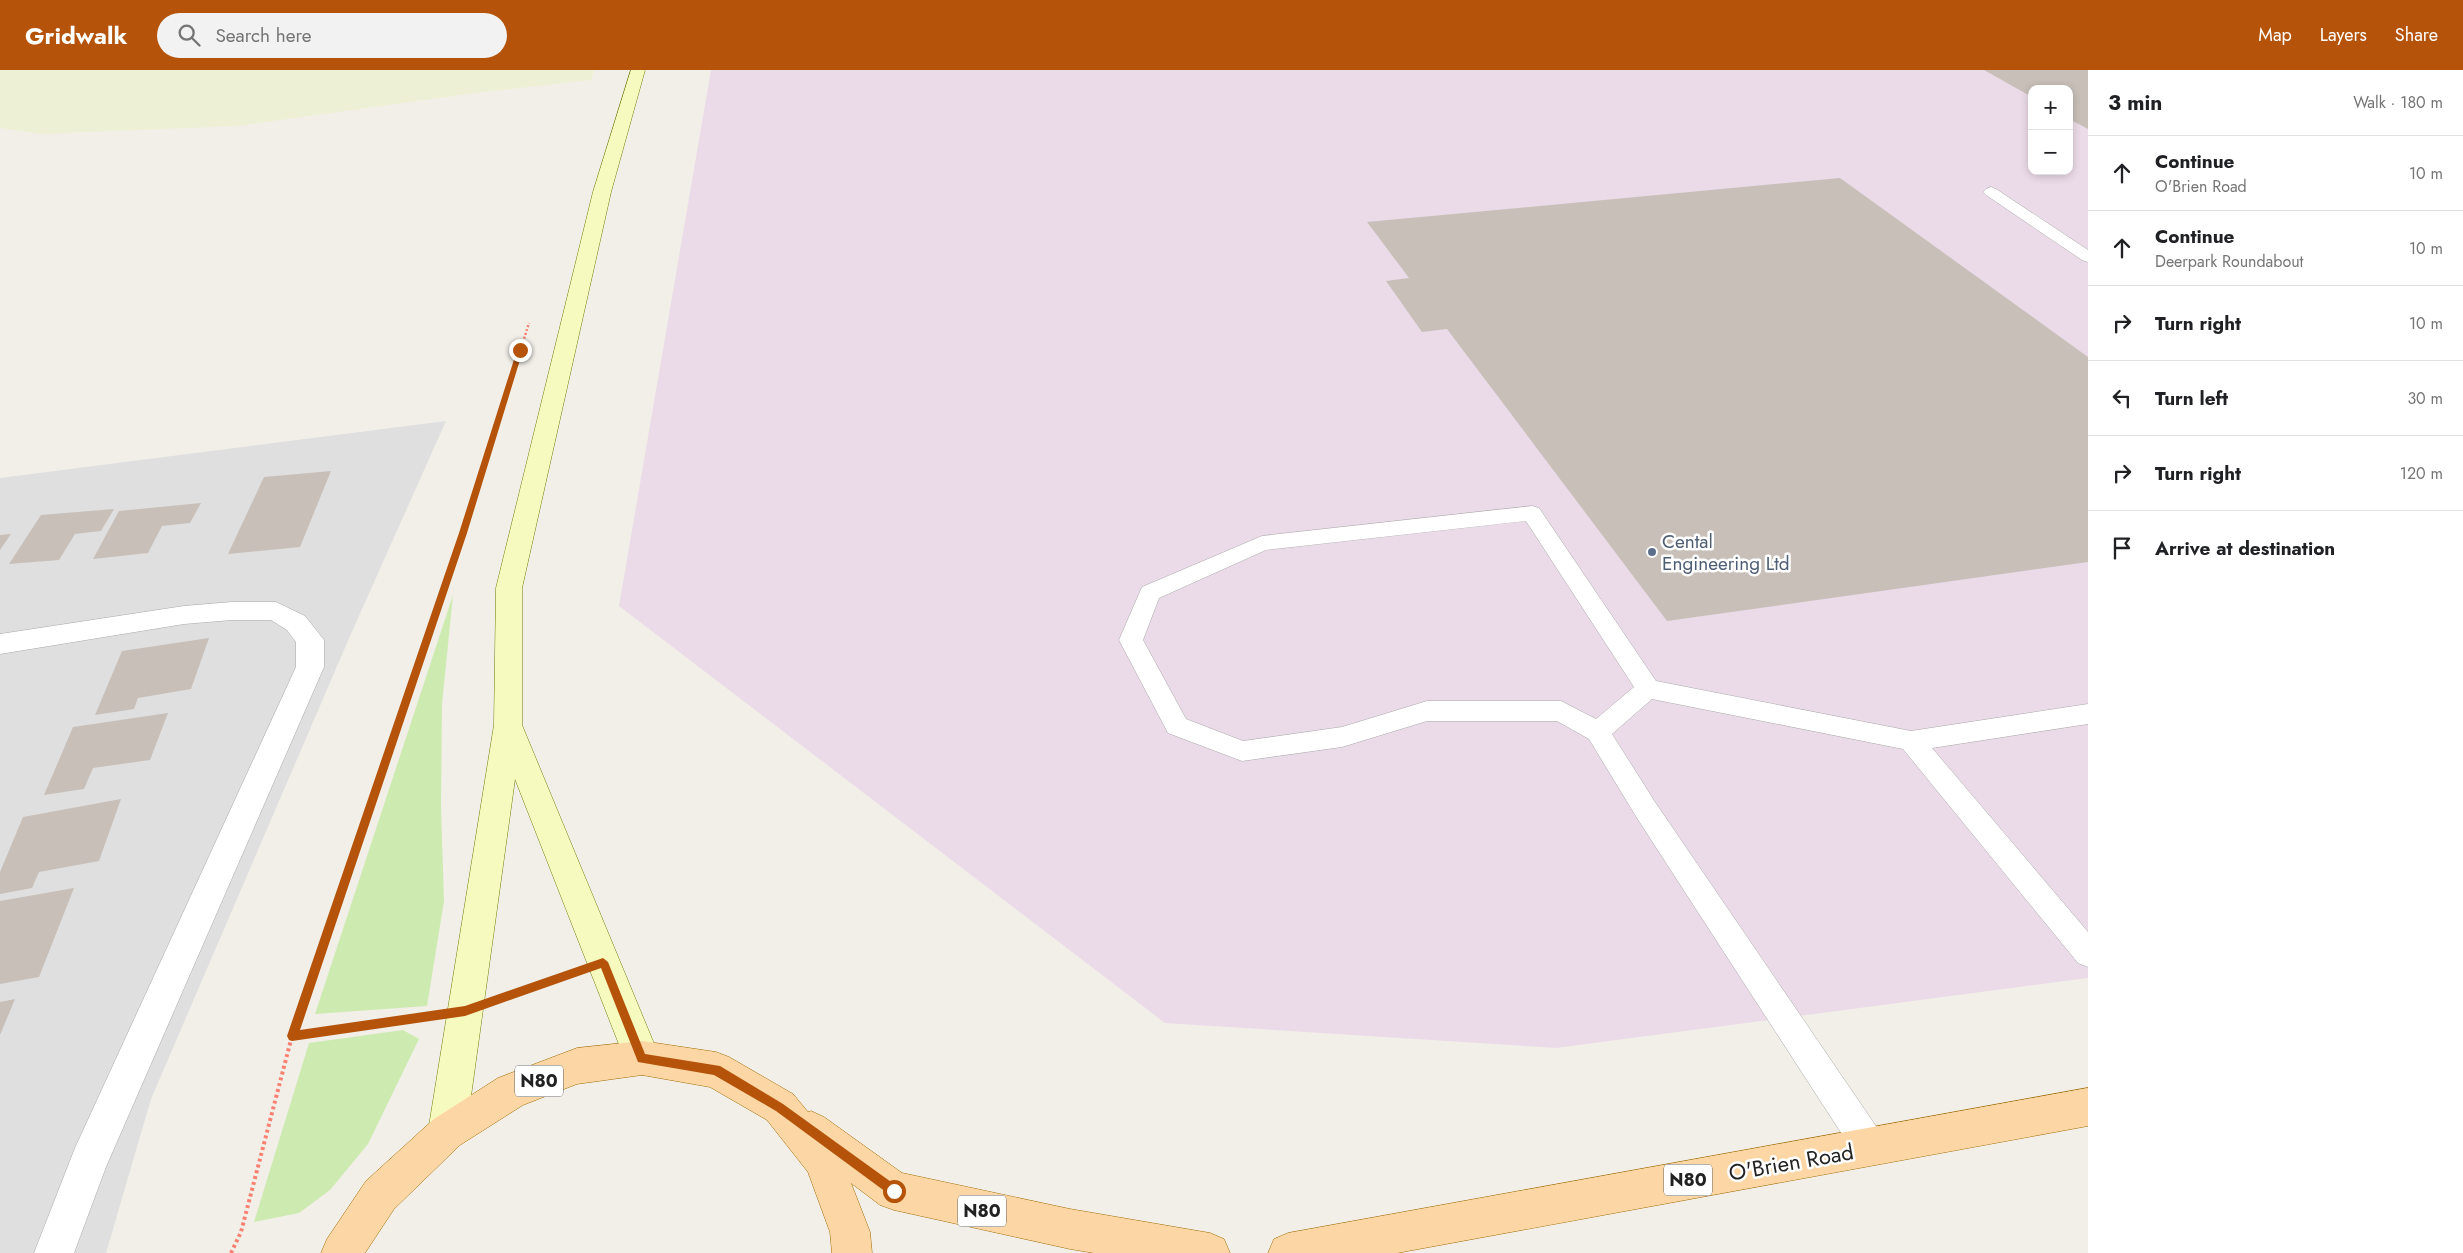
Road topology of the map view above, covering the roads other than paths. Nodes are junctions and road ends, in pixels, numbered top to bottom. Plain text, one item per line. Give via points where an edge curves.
1 (638, 70) edge
2 (1991, 192) dead end
3 (2088, 257) edge
4 (0, 644) edge
5 (1648, 689) junction
6 (2088, 714) edge
7 (508, 725) junction
8 (1598, 732) junction
9 (1912, 741) junction
10 (2088, 954) edge
11 (642, 1058) junction
12 (780, 1107) junction
13 (2088, 1107) edge
14 (447, 1132) junction
15 (1870, 1147) junction
16 (54, 1253) edge
17 (341, 1253) edge
18 (852, 1253) edge
19 (1210, 1253) edge
20 (1288, 1253) edge

1 - 7 main road via 602,192 508,588
2 - 3 lane
4 - 16 street via 184,615 232,611 276,611 296,623 310,640 310,667 89,1162
5 - 8 lane
5 - 8 lane via 1532,513 1262,544 1150,593 1131,640 1177,726 1242,751 1342,737 1427,711 1561,711
5 - 9 lane
6 - 9 lane
7 - 11 main road
7 - 14 main road
8 - 15 lane via 1646,810
9 - 10 lane
11 - 12 main road, N80 via 716,1070
11 - 14 main road, N80 via 577,1066 519,1088
12 - 18 main road, N80 via 824,1160 850,1232
12 - 19 main road, N80 via 894,1191 1070,1230
13 - 15 main road, O'Brien Road / N80
14 - 17 main road, N80 via 380,1195
15 - 20 main road, O'Brien Road / N80

